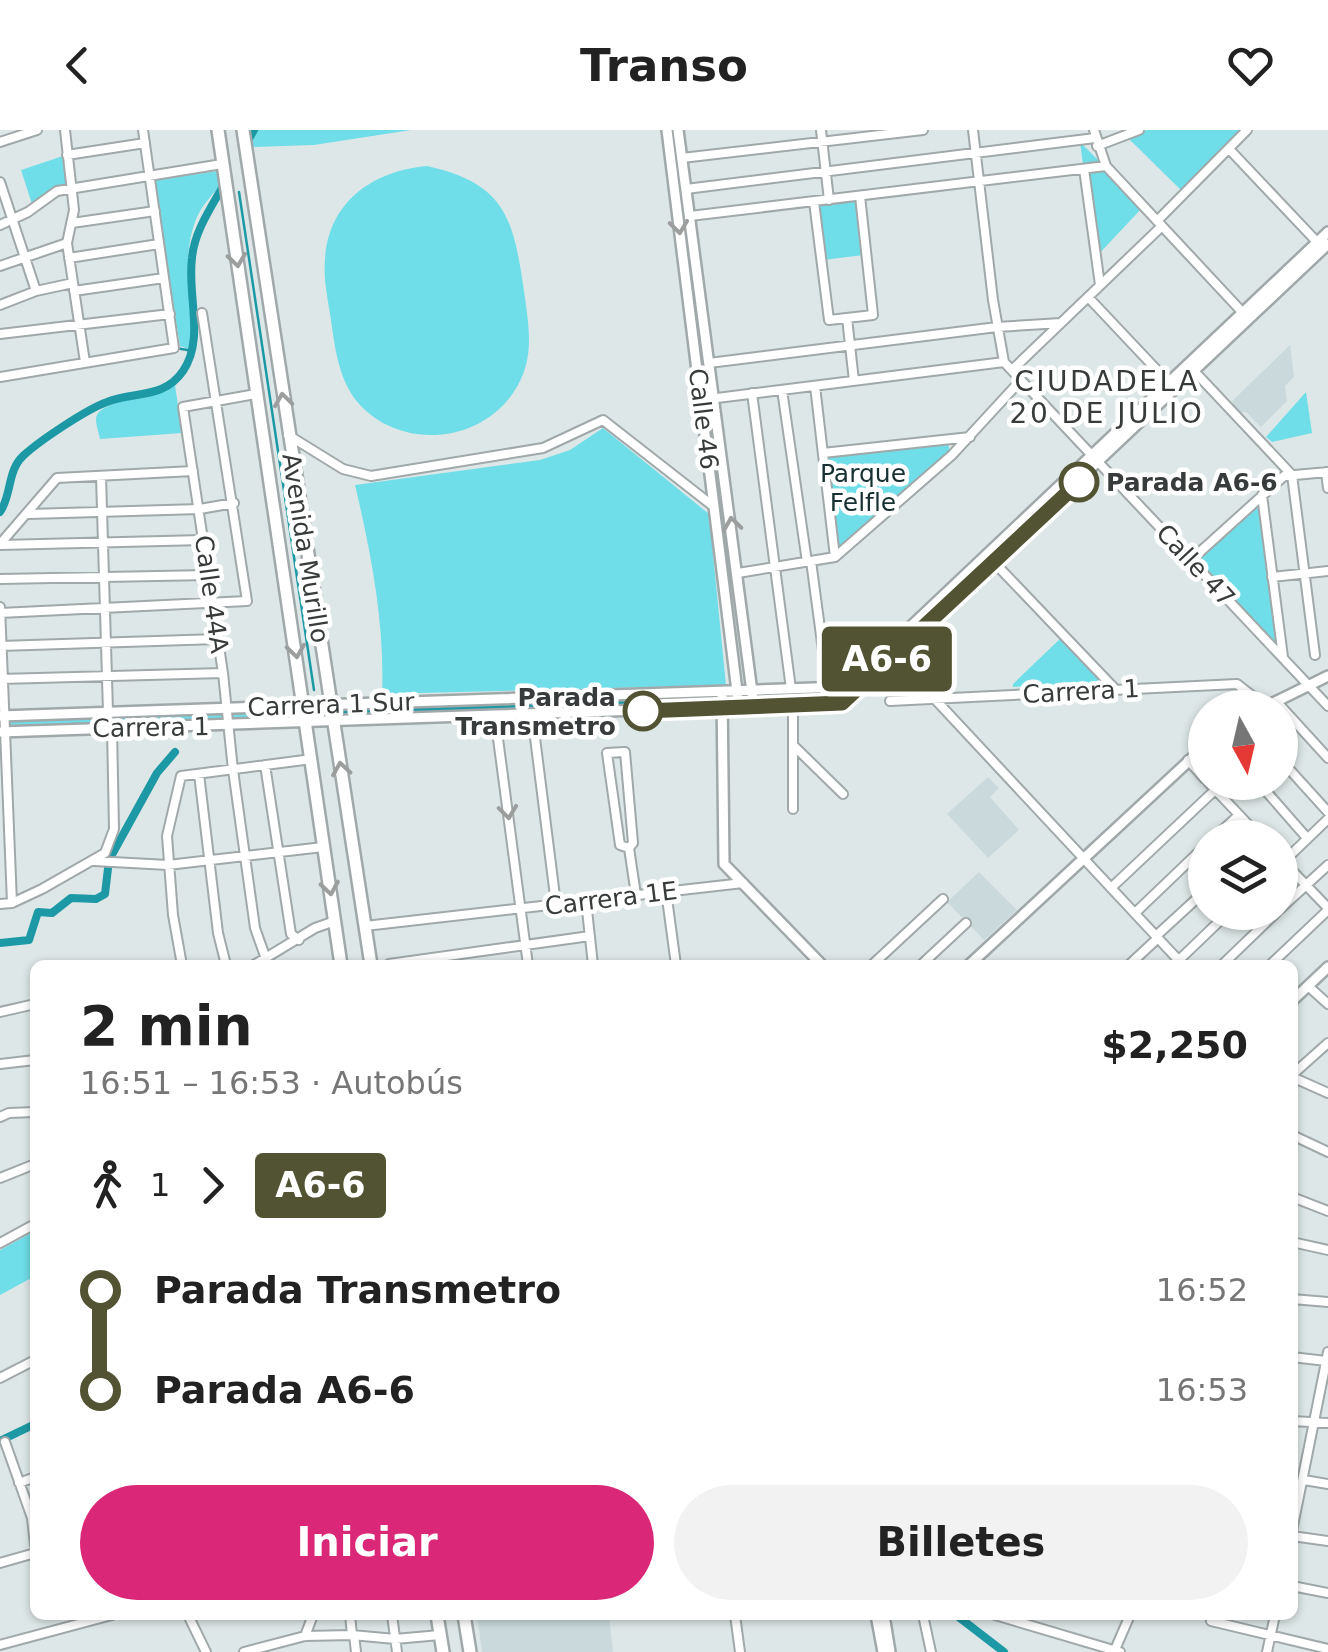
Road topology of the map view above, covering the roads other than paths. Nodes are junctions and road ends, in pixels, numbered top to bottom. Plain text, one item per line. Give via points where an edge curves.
1 (37, 130) edge
2 (66, 130) edge
3 (144, 130) edge
4 (218, 130) edge
5 (243, 130) edge
6 (666, 130) edge
7 (678, 130) edge
8 (820, 130) edge
9 (924, 130) edge
10 (973, 130) edge
11 (1139, 130) edge
12 (1247, 130) edge
13 (1096, 138) edge
14 (0, 142) edge
15 (823, 142) junction
16 (146, 143) junction
17 (1230, 150) junction
18 (976, 154) junction
19 (68, 155) junction
20 (682, 158) junction
21 (222, 164) junction
22 (1106, 166) junction
23 (826, 170) junction
24 (1084, 170) junction
25 (150, 176) junction
26 (978, 181) junction
27 (0, 182) edge
28 (72, 188) junction
29 (686, 188) junction
30 (860, 196) junction
31 (829, 200) junction
32 (814, 202) junction
33 (155, 211) junction
34 (690, 216) junction
35 (12, 220) junction
36 (72, 223) junction
37 (1160, 223) junction
38 (0, 225) edge
39 (1328, 232) edge
40 (67, 243) junction
41 (1323, 243) edge
42 (159, 244) junction
43 (25, 258) junction
44 (70, 258) junction
45 (0, 266) edge
46 (164, 278) junction
47 (1100, 285) junction
48 (74, 287) junction
49 (36, 291) junction
50 (1088, 297) junction
51 (0, 305) edge
52 (170, 314) junction
53 (202, 314) dead end
54 (1247, 317) junction
55 (846, 318) junction
56 (1061, 323) junction
57 (79, 325) junction
58 (997, 327) junction
59 (0, 334) edge
60 (850, 347) junction
61 (84, 362) junction
62 (1004, 362) junction
63 (710, 363) junction
64 (0, 368) edge
65 (1012, 370) junction
66 (1195, 372) junction
67 (1, 376) edge
68 (854, 380) junction
69 (1020, 380) junction
70 (815, 386) junction
71 (1173, 387) junction
72 (782, 390) junction
73 (752, 393) junction
74 (256, 394) junction
75 (714, 398) junction
76 (701, 400) junction
77 (217, 401) junction
78 (288, 435) junction
79 (970, 437) junction
80 (316, 452) junction
81 (823, 454) junction
82 (1096, 460) junction
83 (293, 462) junction
84 (193, 471) junction
85 (1327, 472) edge
86 (1292, 475) junction
87 (101, 476) junction
88 (712, 485) junction
89 (1328, 488) edge
90 (692, 489) junction
91 (1262, 495) junction
92 (234, 503) junction
93 (715, 507) junction
94 (200, 509) junction
95 (102, 512) junction
96 (28, 514) junction
97 (203, 540) junction
98 (102, 542) junction
99 (0, 545) edge
100 (835, 557) junction
101 (990, 558) junction
102 (1191, 560) junction
103 (809, 562) junction
104 (774, 568) junction
105 (1328, 571) edge
106 (738, 572) junction
107 (1305, 573) junction
108 (208, 575) junction
109 (104, 577) junction
110 (1272, 577) junction
111 (0, 579) edge
112 (213, 605) junction
113 (105, 610) junction
114 (0, 611) edge
115 (218, 639) junction
116 (106, 644) junction
117 (1, 646) edge
118 (890, 650) junction
119 (1315, 655) dead end
120 (1283, 658) junction
121 (223, 673) junction
122 (107, 676) junction
123 (1328, 676) edge
124 (1, 679) edge
125 (1307, 685) junction
126 (828, 688) junction
127 (791, 689) junction
128 (1115, 689) junction
129 (752, 690) junction
130 (1244, 690) edge
131 (1297, 690) edge
132 (738, 691) junction
133 (722, 692) junction
134 (933, 698) junction
135 (890, 701) dead end
136 (331, 704) junction
137 (304, 705) junction
138 (792, 705) junction
139 (1328, 706) edge
140 (754, 707) junction
141 (227, 708) junction
142 (722, 708) junction
143 (739, 708) junction
144 (108, 712) junction
145 (532, 714) junction
146 (2, 716) edge
147 (495, 716) junction
148 (333, 721) junction
149 (307, 722) junction
150 (1298, 725) edge
151 (229, 726) junction
152 (112, 728) junction
153 (2, 731) edge
154 (793, 745) junction
155 (1328, 758) edge
156 (312, 759) junction
157 (1188, 760) edge
158 (265, 766) junction
159 (233, 770) junction
160 (199, 774) junction
161 (1298, 780) edge
162 (843, 794) dead end
163 (1194, 800) edge
164 (1225, 800) edge
165 (1274, 800) edge
166 (793, 809) dead end
167 (1239, 814) junction
168 (1328, 816) edge
169 (1233, 820) edge
170 (1244, 820) edge
171 (1307, 838) junction
172 (1298, 846) edge
173 (324, 847) junction
174 (629, 848) junction
175 (278, 852) junction
176 (245, 856) junction
177 (1082, 859) junction
178 (208, 860) junction
179 (90, 861) junction
180 (1188, 862) edge
181 (1328, 865) edge
182 (168, 866) junction
183 (1298, 878) edge
184 (742, 882) junction
185 (1306, 886) junction
186 (1111, 888) junction
187 (666, 892) junction
188 (1298, 893) edge
189 (636, 895) junction
190 (943, 899) dead end
191 (586, 901) junction
192 (0, 904) edge
193 (12, 904) junction
194 (556, 904) junction
195 (1188, 907) edge
196 (520, 909) junction
197 (1328, 909) edge
198 (1134, 913) junction
199 (335, 921) junction
200 (966, 924) dead end
201 (366, 926) junction
202 (1213, 930) edge
203 (1258, 930) edge
204 (590, 936) junction
205 (1157, 937) junction
206 (299, 940) junction
207 (525, 945) junction
208 (266, 959) joint
209 (181, 960) edge
210 (225, 960) edge
211 (340, 960) edge
212 (370, 960) edge
213 (418, 960) edge
214 (527, 960) edge
215 (592, 960) edge
216 (675, 960) edge
217 (817, 960) edge
218 (877, 960) edge
219 (926, 960) edge
220 (974, 960) edge
221 (1135, 960) edge
222 (1178, 960) edge
223 (1184, 960) edge
224 (1227, 960) edge
225 (1275, 960) edge
226 (1328, 967) edge
227 (1308, 986) junction
228 (1298, 995) edge
229 (1328, 1004) edge
230 (30, 1005) edge
231 (0, 1012) edge
232 (1328, 1043) edge
233 (30, 1061) edge
234 (0, 1064) edge
235 (1298, 1070) edge
236 (1298, 1079) edge
237 (1328, 1093) edge
238 (30, 1112) edge
239 (0, 1118) edge
240 (1298, 1139) edge
241 (1328, 1152) edge
242 (30, 1166) edge
243 (0, 1178) edge
244 (1298, 1199) edge
245 (1328, 1211) edge
246 (30, 1227) edge
247 (0, 1243) edge
248 (1298, 1243) edge
249 (1328, 1250) edge
250 (1298, 1300) edge
251 (1328, 1302) edge
252 (1298, 1356) edge
253 (1327, 1356) edge
254 (30, 1363) edge
255 (0, 1378) edge
256 (1298, 1420) edge
257 (1316, 1422) junction
258 (1328, 1423) edge
259 (5, 1442) dead end
260 (30, 1479) edge
261 (1304, 1480) junction
262 (19, 1482) junction
263 (1328, 1484) edge
264 (1298, 1507) edge
265 (30, 1512) edge
266 (1298, 1535) edge
267 (1328, 1541) edge
268 (30, 1554) edge
269 (0, 1563) edge
270 (1298, 1587) edge
271 (1328, 1593) edge
272 (93, 1620) edge
273 (190, 1620) edge
274 (310, 1620) edge
275 (351, 1620) edge
276 (393, 1620) edge
277 (438, 1620) edge
278 (465, 1620) edge
279 (736, 1620) edge
280 (877, 1620) edge
281 (884, 1620) edge
282 (924, 1620) edge
283 (1011, 1620) edge
284 (1128, 1620) edge
285 (1218, 1620) edge
286 (1273, 1620) edge
287 (440, 1634) junction
288 (353, 1635) junction
289 (302, 1636) junction
290 (1270, 1636) junction
291 (395, 1639) junction
292 (0, 1645) edge
293 (1328, 1649) edge
294 (206, 1652) edge
295 (244, 1652) edge
296 (295, 1652) edge
297 (356, 1652) edge
298 (397, 1652) edge
299 (443, 1652) edge
300 (470, 1652) edge
301 (740, 1652) edge
302 (886, 1652) edge
303 (931, 1652) edge
304 (1116, 1652) edge
305 (1267, 1652) edge

1 - 14 street
2 - 19 street
3 - 16 street
4 - 21 main road, Avenida Murillo
78 -> 5 main road, Avenida Murillo
6 -> 76 street, Calle 46
7 - 20 street, Calle 46
8 - 15 street
9 - 15 street
10 - 18 street
11 - 13 street
12 - 17 street
13 - 18 street
13 - 22 street
15 - 20 street
15 - 23 street
16 - 19 street
16 - 25 street
17 - 37 street
17 - 41 street
18 - 23 street
18 - 26 street
19 - 28 street
20 - 29 street, Calle 46
21 - 25 street
21 -> 74 main road, Avenida Murillo
22 - 24 street
22 - 37 street
23 - 29 street
23 - 31 street
24 - 26 street
24 - 47 street
25 - 28 street
25 - 33 street
26 - 30 street
26 - 58 street
27 - 35 street
28 - 35 street
28 - 36 street
29 - 34 street, Calle 46
30 - 31 street
30 - 55 street via 873,315
31 - 32 street
32 - 34 street
32 - 55 street via 828,320
33 - 36 street
33 - 42 street
34 - 63 street, Calle 46
35 - 38 street
35 - 43 street
36 - 40 street
37 - 47 street
37 - 54 street
39 - 41 street
40 - 43 street
40 - 44 street
41 - 54 street
42 - 44 street
42 - 46 street
43 - 45 street
43 - 49 street
44 - 48 street
46 - 48 street
46 - 52 street
47 - 50 street
48 - 49 street
48 - 57 street
49 - 51 street
50 - 56 street
50 - 71 street
52 - 57 street
52 - 61 street via 174,348
53 - 77 street
54 - 66 street
54 - 71 street
55 - 60 street
56 - 58 street
56 - 65 street
57 - 59 street
57 - 61 street
58 - 60 street
58 - 62 street
60 - 63 street
60 - 68 street
61 - 67 street
62 - 65 street, Calle 47
62 - 68 street
63 - 75 street, Calle 46
64 - 67 street
65 - 69 street, Calle 47
66 - 71 street
66 - 86 street
68 - 70 street
69 - 79 street
69 - 82 street, Calle 47
70 - 72 street
70 - 81 street
71 - 82 street
72 - 73 street
72 - 103 street
73 - 75 street
73 - 104 street
74 - 77 street
74 -> 137 main road, Avenida Murillo
75 - 76 street
106 -> 75 street, Calle 46
76 - 88 street, Calle 46
77 - 84 street, Calle 44A via 183,406
77 - 92 street
78 - 80 street
78 - 83 main road, Avenida Murillo
79 - 81 street
79 - 100 street
80 - 83 street
80 - 90 street via 351,472 383,476 543,448 598,419
81 - 100 street
82 - 101 street
82 - 102 street, Calle 47
83 - 136 main road, Avenida Murillo
84 - 87 street
84 - 94 street, Calle 44A
85 - 86 street
85 - 89 street
86 - 91 street
86 - 107 street
87 - 95 street
87 - 96 street via 58,478
88 - 90 street
88 - 93 street, Calle 46
90 - 93 street
91 - 102 street
91 - 110 street
92 - 94 street
92 - 112 street via 247,601
93 - 132 street, Calle 46
94 - 95 street
94 - 97 street, Calle 44A
95 - 96 street
95 - 98 street
96 - 99 street
97 - 98 street
97 - 108 street, Calle 44A
98 - 99 street
98 - 109 street
100 - 103 street
101 - 118 street
101 - 128 street
102 - 120 street, Calle 47
103 - 104 street
103 - 126 street
104 - 106 street
104 - 127 street
105 - 107 street
106 - 129 street, Calle 46
107 - 110 street
107 - 119 street
108 - 109 street
108 - 112 street, Calle 44A
109 - 111 street
109 - 113 street
110 - 120 street
112 - 113 street
112 - 115 street, Calle 44A
113 - 114 street
113 - 116 street
114 - 117 street
115 - 116 street
115 - 121 street, Calle 44A
116 - 117 street
116 - 122 street
117 - 124 street
118 - 126 street, Carrera 1 Sur via 842,687
118 - 134 street
118 - 138 street, Carrera 1 via 842,703
120 - 125 street, Calle 47
121 - 122 street
121 - 141 street, Calle 44A
122 - 124 street
122 - 144 street
123 - 125 street
124 - 146 street
125 - 131 street
125 - 139 street, Calle 47
126 - 127 street, Carrera 1 Sur
127 - 129 street, Carrera 1 Sur
128 - 130 street, Carrera 1 via 1237,684
128 - 134 street, Carrera 1
129 - 132 street, Carrera 1 Sur
129 - 140 street, Calle 46
132 - 133 street, Carrera 1 Sur
132 - 143 street, Calle 46
133 - 136 street, Carrera 1 Sur
133 - 142 street
134 - 135 street, Carrera 1
134 - 177 street
136 - 137 street, Carrera 1 Sur
136 - 148 main road, Avenida Murillo
137 - 141 street, Carrera 1 Sur
137 - 149 main road, Avenida Murillo
138 - 140 street, Carrera 1
138 - 154 street
140 - 143 street, Carrera 1
141 - 144 street, Carrera 1 Sur
141 - 151 street, Calle 44A
142 - 143 street, Carrera 1
142 - 145 street, Carrera 1
142 - 184 street via 724,864
144 - 146 street, Carrera 1 Sur
145 - 147 street, Carrera 1
145 - 194 street
146 - 153 street
147 - 148 street, Carrera 1
147 -> 196 street
148 - 149 street, Carrera 1
201 -> 148 main road, Avenida Murillo
149 - 151 street, Carrera 1
149 - 156 main road, Avenida Murillo
150 - 155 street
151 - 152 street, Carrera 1
151 - 159 street, Calle 44A
152 - 153 street, Carrera 1
152 - 179 street via 114,829 105,853
153 - 193 street
154 - 162 street
154 - 166 street
156 - 158 street
156 - 173 main road, Avenida Murillo
157 - 177 street
158 - 159 street
158 - 175 street
159 - 160 street
159 - 176 street, Calle 44A
160 - 178 street
160 - 182 street via 181,776
161 - 168 street
163 - 186 street
164 - 167 street
165 - 171 street
167 - 169 street
167 - 170 street
168 - 171 street
171 - 172 street
173 - 175 street
173 -> 199 main road, Avenida Murillo
174 - 174 street via 624,752 607,753 620,845
174 - 189 street
175 - 176 street
175 - 206 street via 291,934
176 - 178 street
176 - 208 street, Calle 44A
177 - 186 street
177 - 220 street
178 - 182 street
178 - 210 street
179 - 182 street
179 - 193 street
180 - 198 street
181 - 185 street
182 - 209 street
183 - 185 street
184 - 187 street, Carrera 1E
184 - 217 street
185 - 188 street
185 - 197 street
186 - 198 street
187 - 189 street, Carrera 1E
187 - 216 street
189 - 191 street, Carrera 1E
190 - 218 street
191 - 194 street, Carrera 1E
191 - 204 street
192 - 193 street
194 - 196 street, Carrera 1E
195 - 205 street
196 - 201 street, Carrera 1E
196 - 207 street
197 - 225 street
198 - 205 street
199 - 206 street
199 - 211 main road, Avenida Murillo
200 - 219 street
201 - 212 main road, Avenida Murillo
202 - 223 street
203 - 224 street
204 - 207 street
204 - 215 street
205 - 221 street
205 - 222 street
206 - 208 street
207 - 213 street
207 - 214 street
226 - 227 street
227 - 228 street
227 - 229 street
230 - 231 street
232 - 235 street
233 - 234 street
236 - 237 street
238 - 239 street
240 - 241 street
242 - 243 street
244 - 245 street
246 - 247 street
248 - 249 street
250 - 251 street
252 - 253 street
253 - 257 street
254 - 255 street
256 - 257 street
257 - 258 street
257 - 261 street
259 - 262 street
260 - 262 street
261 - 263 street
261 - 264 street
262 - 265 street
266 - 267 street
268 - 269 street
270 - 271 street
272 - 292 street
273 - 294 street
274 - 289 street
275 - 288 street
276 - 291 street
277 - 287 main road
278 - 300 main road
279 - 301 street
280 - 302 street
281 - 302 street
282 - 303 street
283 - 304 street
284 - 304 street
285 - 290 street
286 - 290 street
287 - 291 street
287 - 299 main road
288 - 289 street
288 - 291 street
288 - 297 street
289 - 295 street
289 - 296 street
290 - 293 street
290 - 305 street
291 - 298 street

